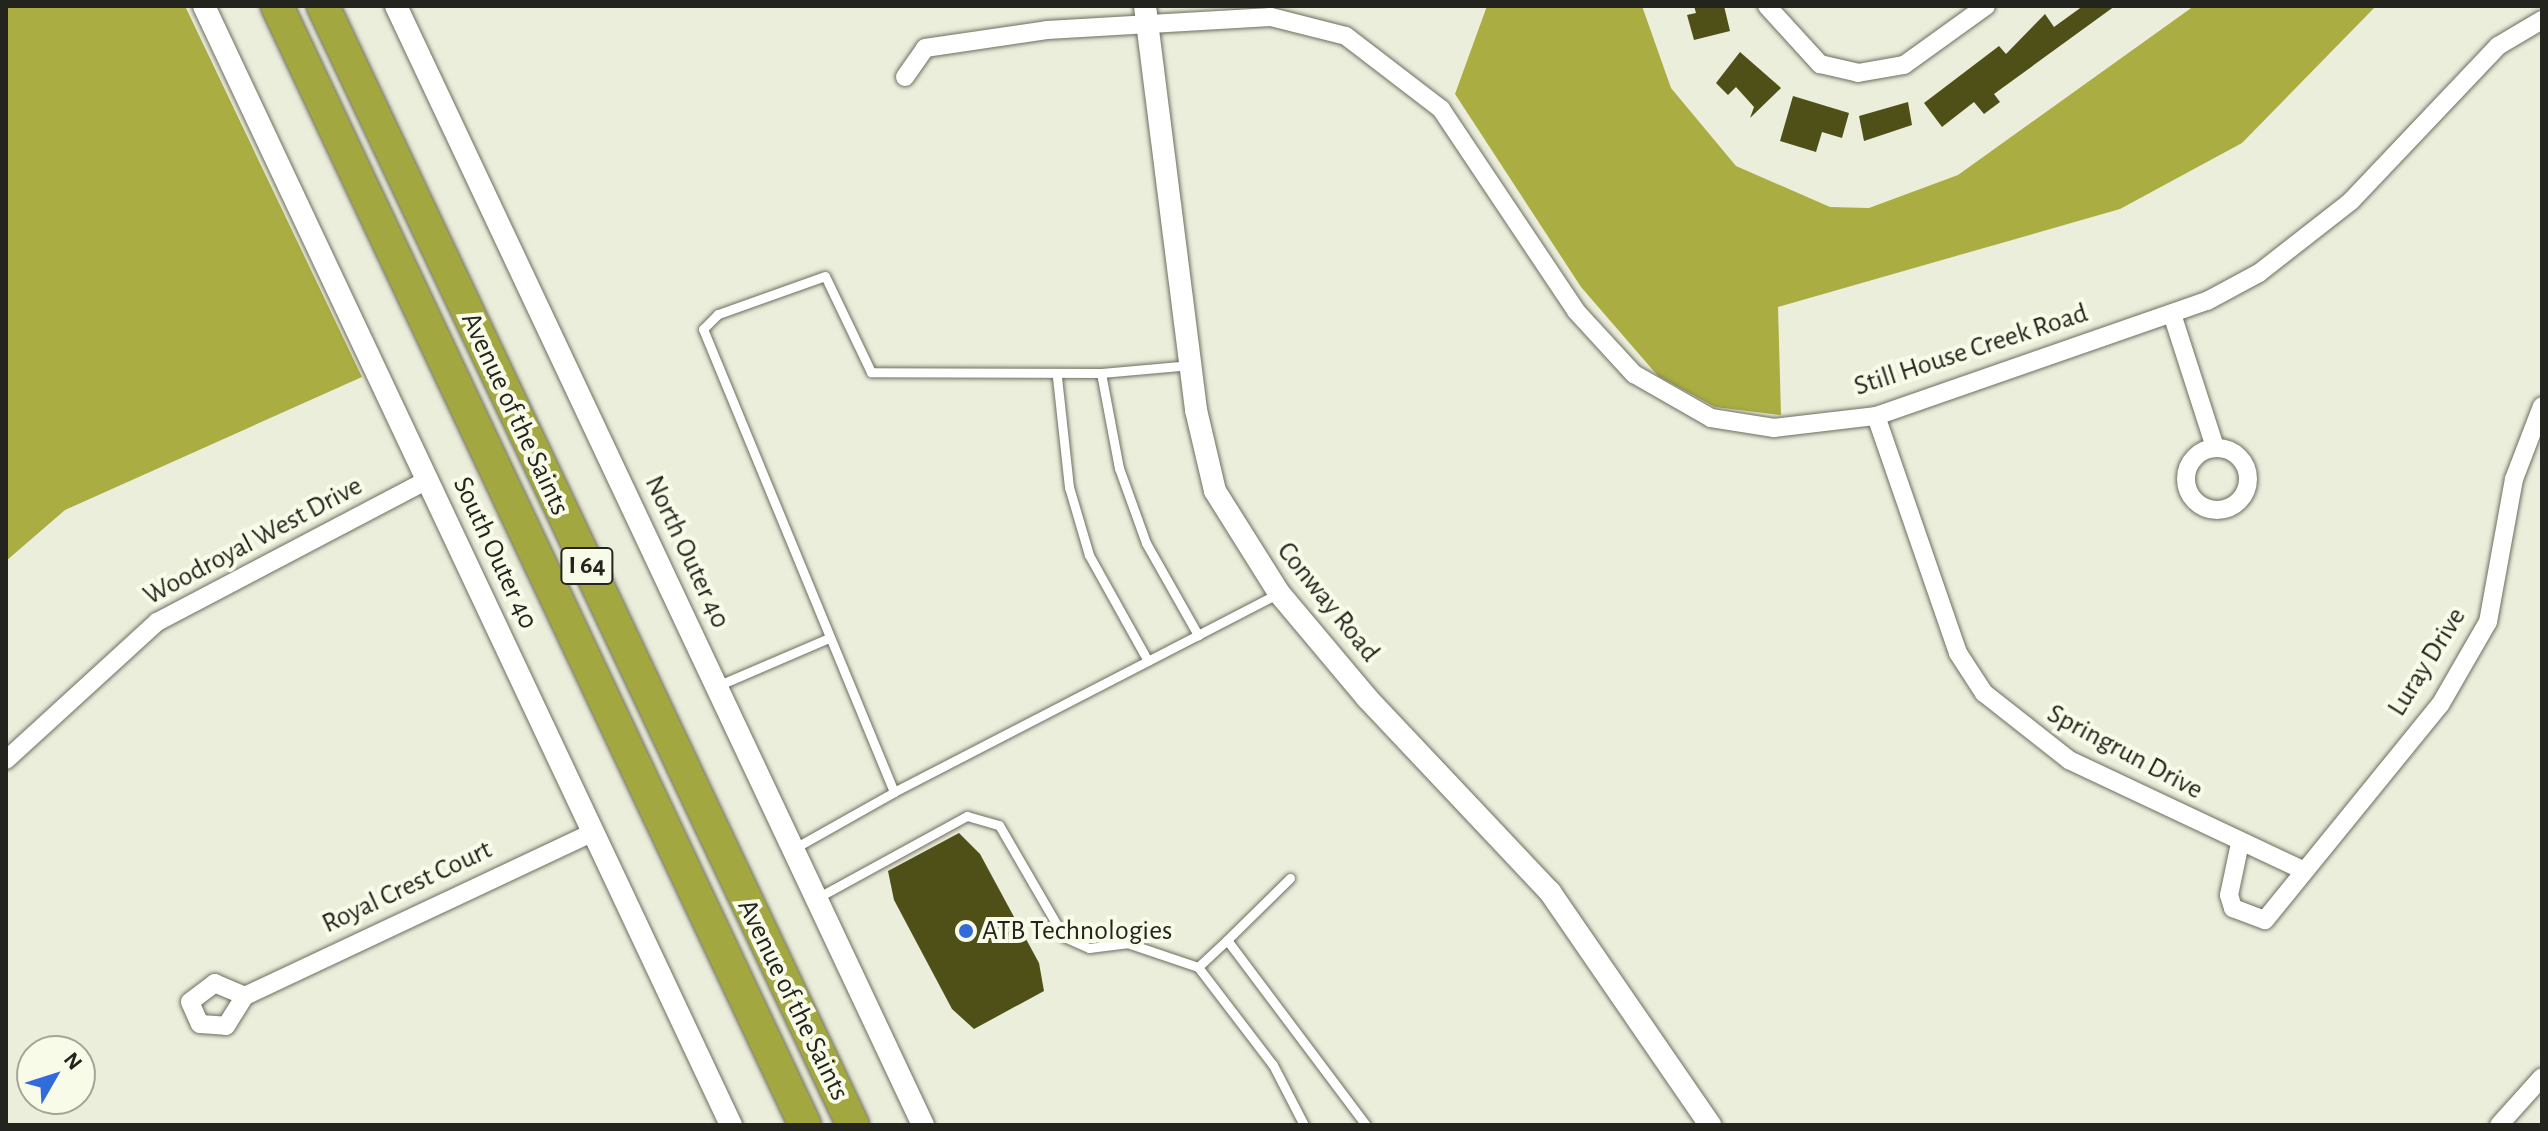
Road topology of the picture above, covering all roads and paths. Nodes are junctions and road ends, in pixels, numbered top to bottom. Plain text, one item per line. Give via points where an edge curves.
1 (204, 6) edge
2 (277, 6) edge
3 (323, 6) edge
4 (396, 6) edge
5 (1767, 6) edge
6 (1986, 6) edge
7 (1146, 16) edge
8 (2542, 20) edge
9 (905, 77) dead end
10 (2172, 314) junction
11 (1191, 365) junction
12 (1101, 373) junction
13 (1057, 377) junction
14 (2542, 406) edge
15 (1876, 416) junction
16 (2215, 447) dead end
17 (428, 480) junction
18 (1279, 593) junction
19 (1198, 635) junction
20 (829, 638) junction
21 (1148, 661) junction
22 (717, 686) junction
23 (6, 760) edge
24 (894, 792) junction
25 (593, 832) junction
26 (2240, 843) junction
27 (793, 849) junction
28 (2303, 870) junction
29 (1290, 878) dead end
30 (817, 898) junction
31 (1227, 940) junction
32 (1198, 967) junction
33 (245, 996) dead end
34 (2542, 1077) edge
35 (731, 1125) edge
36 (805, 1125) edge
37 (853, 1125) edge
38 (923, 1125) edge
39 (1304, 1125) edge
40 (1366, 1125) edge
41 (1710, 1125) edge
42 (2499, 1125) edge

1 - 17 street, South Outer 40
2 - 36 highway, Avenue of the Saints / I 64
3 - 37 highway, Avenue of the Saints / I 64
4 - 22 street, North Outer 40
5 - 6 street via 1787,34 1820,64 1882,71 1912,61
7 - 9 street, Still House Creek Road via 964,38 925,48
7 - 11 street, Conway Road
7 - 15 street, Still House Creek Road via 1271,17 1346,36 1441,109 1576,311 1634,374 1711,418 1759,427
8 - 10 street, Still House Creek Road via 2498,46 2351,201 2292,249 2246,280
10 - 15 street, Still House Creek Road
10 - 16 street
11 - 12 lane
11 - 18 street, Conway Road via 1215,491
12 - 13 lane
12 - 19 lane via 1119,468 1146,543
13 - 20 lane via 968,367 894,377 871,372 825,276 718,314 703,329
13 - 21 lane via 1069,487 1089,555
14 - 28 street, Luray Drive via 2516,468 2488,622 2440,705
15 - 26 street, Springrun Drive via 1958,653 1984,693 2069,760
17 - 23 street, Woodroyal West Drive via 157,622
17 - 25 street, South Outer 40
18 - 19 lane
18 - 41 street, Conway Road via 1367,698 1550,892
19 - 21 lane
20 - 22 lane
20 - 24 lane
21 - 24 lane
22 - 27 street, North Outer 40
24 - 27 lane
25 - 33 street, Royal Crest Court
25 - 35 street, South Outer 40
26 - 28 street, Springrun Drive
26 - 28 street, Luray Drive via 2229,895 2233,908 2256,923 2279,909
27 - 30 street, North Outer 40
29 - 31 lane
30 - 32 lane via 967,816 999,825 1064,937 1089,948 1127,943
30 - 38 street, North Outer 40
31 - 32 lane
31 - 40 lane
32 - 39 lane via 1273,1065
34 - 42 street

